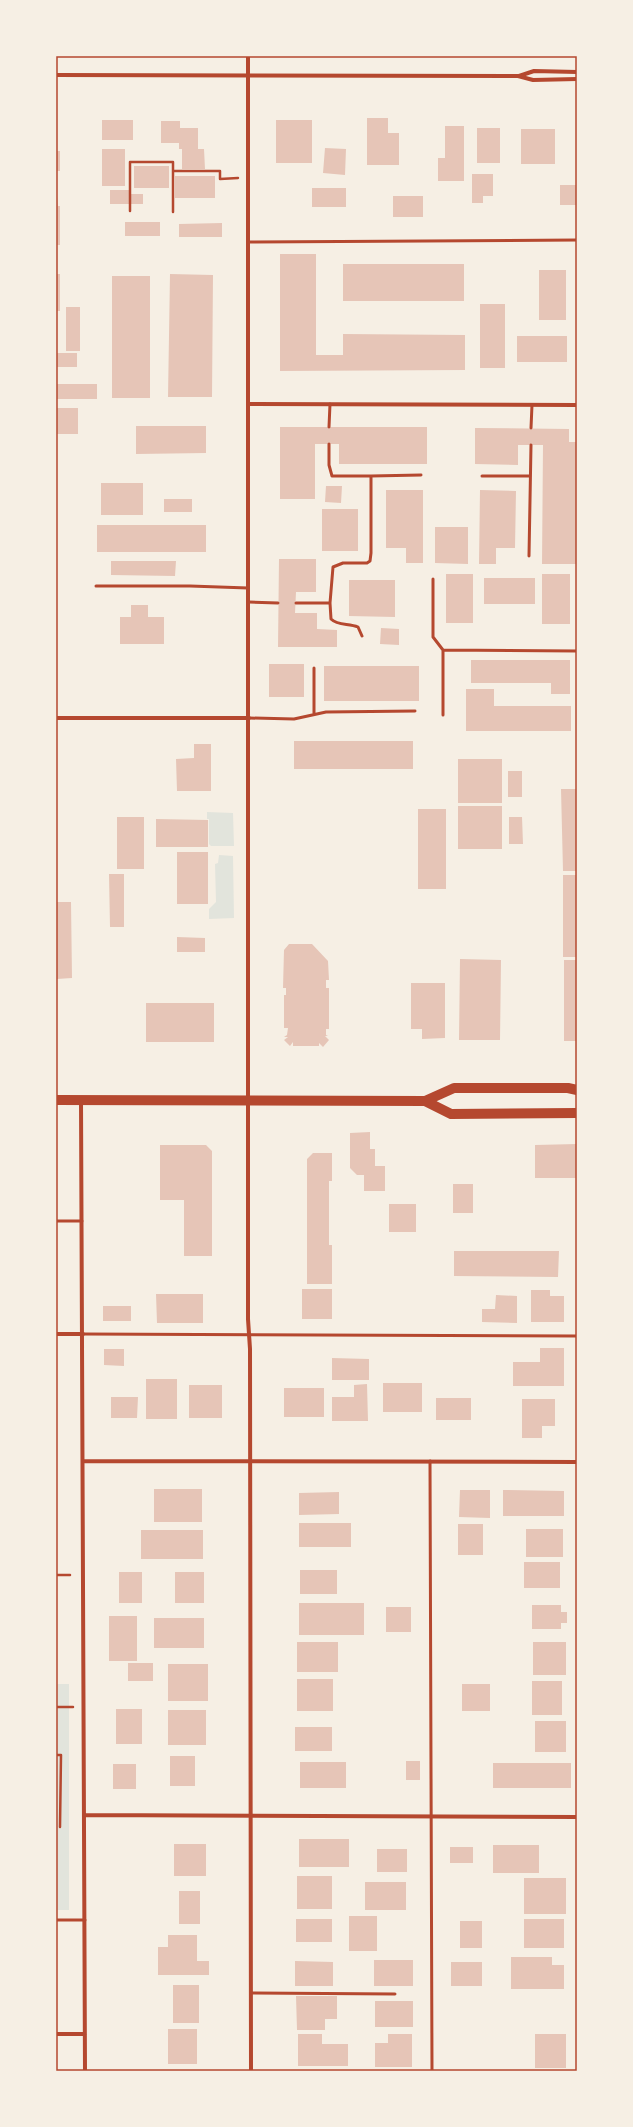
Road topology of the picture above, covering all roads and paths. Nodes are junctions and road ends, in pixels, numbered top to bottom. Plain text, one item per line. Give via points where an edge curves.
1 (248, 56) edge
2 (577, 72) edge
3 (56, 75) edge
4 (248, 75) junction
5 (518, 76) junction
6 (577, 79) edge
7 (173, 171) junction
8 (248, 178) junction
9 (130, 211) dead end
10 (173, 212) dead end
11 (577, 240) edge
12 (249, 242) junction
13 (249, 404) junction
14 (330, 404) junction
15 (532, 405) junction
16 (577, 405) edge
17 (329, 427) dead end
18 (531, 428) dead end
19 (329, 444) dead end
20 (531, 445) dead end
21 (421, 475) dead end
22 (371, 476) junction
23 (482, 476) dead end
24 (530, 476) junction
25 (529, 556) dead end
26 (432, 579) dead end
27 (96, 586) dead end
28 (249, 588) junction
29 (249, 602) junction
30 (278, 603) dead end
31 (296, 603) dead end
32 (330, 603) junction
33 (362, 636) dead end
34 (443, 650) junction
35 (577, 651) edge
36 (314, 668) dead end
37 (415, 711) dead end
38 (314, 714) junction
39 (443, 715) dead end
40 (56, 718) edge
41 (249, 718) junction
42 (577, 1090) edge
43 (56, 1100) edge
44 (81, 1100) junction
45 (247, 1101) junction
46 (425, 1102) junction
47 (577, 1113) edge
48 (56, 1220) edge
49 (82, 1220) junction
50 (56, 1334) edge
51 (83, 1334) junction
52 (249, 1336) junction
53 (577, 1336) edge
54 (83, 1460) junction
55 (250, 1461) junction
56 (430, 1461) junction
57 (577, 1462) edge
58 (56, 1575) edge
59 (70, 1575) dead end
60 (56, 1707) edge
61 (84, 1708) junction
62 (56, 1755) edge
63 (84, 1815) junction
64 (251, 1815) junction
65 (431, 1816) junction
66 (577, 1817) edge
67 (60, 1827) dead end
68 (56, 1920) edge
69 (84, 1920) junction
70 (251, 1993) junction
71 (394, 1994) dead end
72 (56, 2034) edge
73 (85, 2034) junction
74 (85, 2071) edge
75 (251, 2071) edge
76 (432, 2071) edge

1 - 4 street
2 - 5 street via 534,71
3 - 4 street
4 - 5 street
4 - 8 street
5 - 6 street via 533,80
7 - 8 path via 220,171 220,179
7 - 9 path via 173,162 130,162
7 - 10 path
8 - 12 street
11 - 12 lane
12 - 13 street
13 - 14 street
13 - 28 street
14 - 15 street
14 - 17 lane
15 - 16 street
15 - 18 lane
19 - 22 lane via 332,476
20 - 24 lane
21 - 22 lane
22 - 32 lane via 370,561 343,563 333,567
23 - 24 lane
24 - 25 lane
26 - 34 lane via 433,637
27 - 28 lane
28 - 29 street
29 - 30 lane
29 - 41 street
31 - 32 lane
32 - 33 lane via 331,619 358,627
34 - 35 lane
34 - 39 lane
36 - 38 lane
37 - 38 lane
38 - 41 lane via 294,719
40 - 41 street
41 - 45 street
42 - 46 main road via 454,1088
43 - 44 main road
44 - 45 main road
44 - 49 street
45 - 46 main road
45 - 52 street
46 - 47 main road via 451,1114
48 - 49 lane
49 - 51 street
50 - 51 street
51 - 52 lane
51 - 54 street
52 - 53 lane
52 - 55 street
54 - 55 street
54 - 61 street
55 - 56 street
55 - 64 street
56 - 57 street
56 - 65 lane
58 - 59 path
60 - 61 path
61 - 63 street
62 - 67 path via 61,1755
63 - 64 street
63 - 69 street
64 - 65 street
64 - 70 street
65 - 66 street
65 - 76 lane
68 - 69 lane
69 - 73 street
70 - 71 lane
70 - 75 street
72 - 73 street
73 - 74 street

